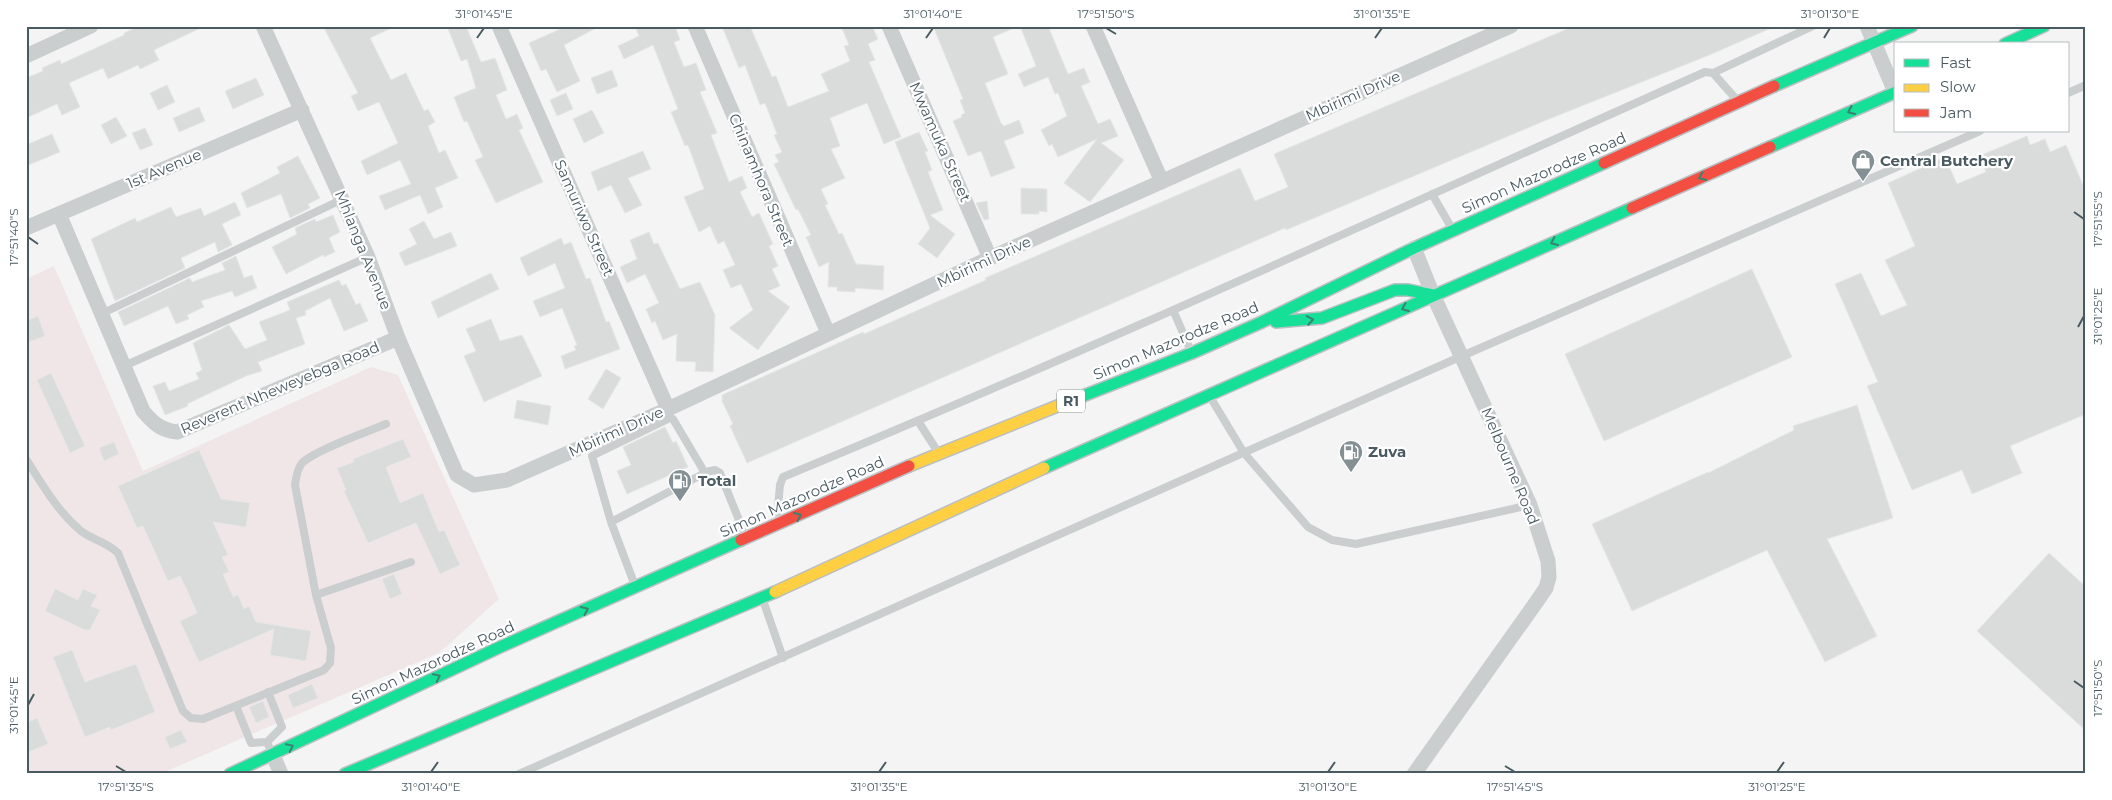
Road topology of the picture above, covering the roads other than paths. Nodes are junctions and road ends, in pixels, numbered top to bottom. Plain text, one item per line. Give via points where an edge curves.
1 (91, 26) edge
2 (263, 26) edge
3 (499, 26) edge
4 (695, 26) edge
5 (889, 26) edge
6 (1094, 26) edge
7 (1511, 26) edge
8 (1813, 26) edge
9 (1867, 26) edge
10 (1912, 26) edge
11 (2044, 26) edge
12 (1873, 42) junction
13 (2009, 42) edge
14 (26, 56) edge
15 (1713, 73) junction
16 (2086, 85) edge
17 (1894, 88) edge
18 (2070, 92) edge
19 (1894, 93) edge
20 (1739, 102) junction
21 (302, 110) junction
22 (1978, 132) edge
23 (1162, 182) junction
24 (1432, 194) junction
25 (343, 199) junction
26 (59, 214) junction
27 (26, 228) edge
28 (1453, 231) junction
29 (1414, 248) junction
30 (368, 257) junction
31 (990, 258) junction
32 (1433, 295) junction
33 (1173, 310) junction
34 (101, 314) junction
35 (1262, 322) junction
36 (828, 333) junction
37 (398, 338) junction
38 (1192, 353) junction
39 (1462, 356) junction
40 (124, 366) junction
41 (1209, 396) junction
42 (668, 409) junction
43 (918, 421) junction
44 (386, 424) dead end
45 (938, 453) junction
46 (1244, 453) junction
47 (26, 459) edge
48 (706, 472) junction
49 (457, 475) joint
50 (1530, 505) junction
51 (611, 522) junction
52 (776, 526) junction
53 (746, 539) junction
54 (411, 562) dead end
55 (636, 587) junction
56 (316, 595) junction
57 (762, 598) junction
58 (783, 658) junction
59 (268, 692) junction
60 (236, 706) junction
61 (270, 749) junction
62 (230, 774) edge
63 (282, 774) edge
64 (345, 774) edge
65 (519, 774) edge
66 (1414, 774) edge

1 - 14 street
2 - 21 street, Mhlanga Avenue
3 - 42 street, Samuriwo Street
4 - 36 street, Chinamhora Street
5 - 31 street, Mwamuka Street
6 - 23 street
7 - 23 street, Mbirimi Drive
8 - 15 lane
9 - 12 street
10 - 12 highway, Simon Mazorodze Road / R1
11 - 13 highway
12 - 17 street
12 - 20 highway, Simon Mazorodze Road / R1
15 - 20 lane
15 - 24 lane via 1705,72
16 - 18 lane
19 -> 32 highway
20 - 28 highway, Simon Mazorodze Road / R1
21 - 25 street, Mhlanga Avenue
21 - 26 street, 1st Avenue
22 - 39 lane
23 - 31 street, Mbirimi Drive
24 - 28 lane
24 - 33 lane
25 - 30 street, Mhlanga Avenue
25 - 34 lane
26 - 27 street, 1st Avenue
26 - 34 street, Reverent Nheweyebga Road
28 - 29 highway, Simon Mazorodze Road / R1
29 - 32 street, Melbourne Road
29 - 35 highway, Simon Mazorodze Road / R1
30 - 37 street, Mhlanga Avenue
30 - 40 lane
31 - 36 street, Mbirimi Drive
35 -> 32 highway via 1322,318 1395,290
32 - 39 street, Melbourne Road
32 -> 41 highway
33 - 38 lane
33 - 43 lane
34 - 40 street, Reverent Nheweyebga Road
35 - 38 highway, Simon Mazorodze Road / R1
36 - 42 street, Mbirimi Drive
37 - 40 street, Reverent Nheweyebga Road via 177,432 163,430 153,424 143,411
37 - 49 street, Mhlanga Avenue
38 - 45 highway, Simon Mazorodze Road / R1
39 - 46 lane
39 - 50 street, Melbourne Road
41 - 46 lane
41 - 57 highway
42 - 49 street, Mbirimi Drive via 507,480 474,485
43 - 45 lane
43 - 52 lane via 783,477
44 - 56 lane via 314,454 297,471 295,485
52 -> 45 highway, Simon Mazorodze Road / R1
46 - 50 lane via 1308,526 1332,540 1356,544
46 - 58 lane
47 - 60 lane via 50,497 82,532 111,546 118,553 183,711 191,718 203,719
48 - 51 lane
48 - 51 lane via 671,418 594,454 591,458
48 - 53 lane via 720,472
50 - 66 street, Melbourne Road via 1548,561 1546,588
51 - 55 lane
52 - 53 highway, Simon Mazorodze Road / R1
53 - 55 highway, Simon Mazorodze Road / R1
54 - 56 lane
61 -> 55 highway, Simon Mazorodze Road / R1
56 - 59 lane via 331,648 330,663 324,670
57 - 58 lane
57 - 64 highway
58 - 65 lane
59 - 60 lane
59 - 61 lane via 282,727
60 - 61 lane via 251,743
61 - 62 highway, Simon Mazorodze Road / R1
61 - 63 street

